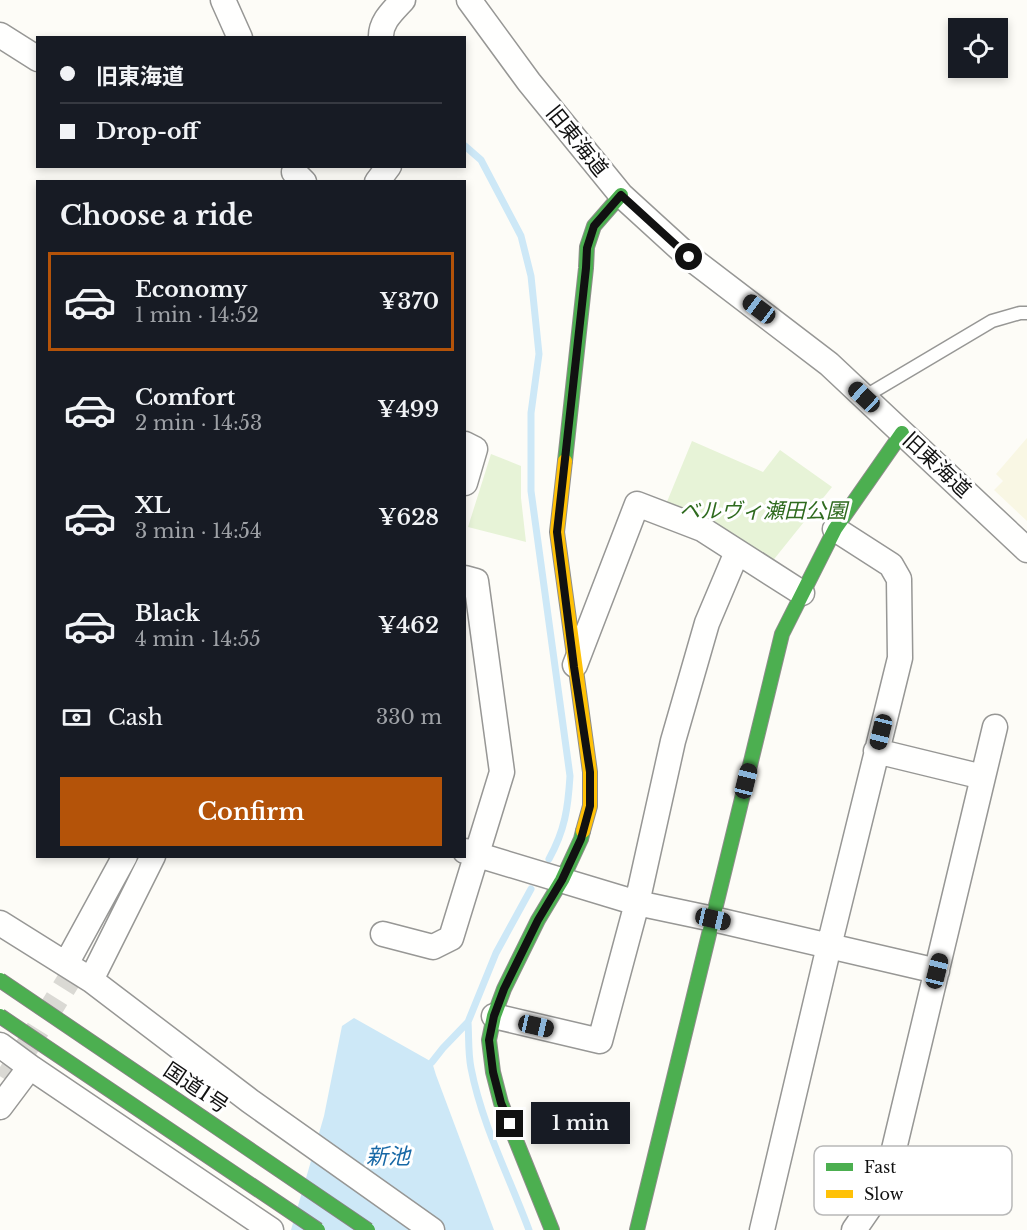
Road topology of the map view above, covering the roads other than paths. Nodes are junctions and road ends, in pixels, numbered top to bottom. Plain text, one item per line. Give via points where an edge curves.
1 (223, 0) edge
2 (403, 0) edge
3 (469, 0) edge
4 (0, 35) edge
5 (239, 36) edge
6 (377, 36) edge
7 (36, 58) edge
8 (621, 195) junction
9 (1027, 313) edge
10 (864, 397) junction
11 (903, 433) junction
12 (466, 444) edge
13 (466, 480) edge
14 (835, 529) junction
15 (1027, 550) edge
16 (737, 552) junction
17 (466, 578) edge
18 (802, 593) junction
19 (574, 667) junction
20 (995, 727) dead end
21 (876, 751) junction
22 (983, 777) junction
23 (471, 852) edge
24 (124, 858) edge
25 (139, 858) edge
26 (152, 858) edge
27 (562, 880) junction
28 (637, 903) junction
29 (713, 919) junction
30 (0, 923) edge
31 (383, 934) dead end
32 (829, 946) junction
33 (80, 968) junction
34 (937, 971) junction
35 (0, 980) edge
36 (494, 1016) junction
37 (0, 1017) edge
38 (3, 1066) edge
39 (30, 1067) junction
40 (0, 1107) edge
41 (895, 1146) edge
42 (864, 1215) edge
43 (272, 1230) edge
44 (318, 1230) edge
45 (368, 1230) edge
46 (432, 1230) edge
47 (552, 1230) edge
48 (637, 1230) edge
49 (762, 1230) edge
50 (854, 1230) edge

1 - 5 street
2 - 6 street via 388,15
3 - 8 street, 旧東海道 via 529,82
4 - 7 street
8 - 10 street, 旧東海道 via 689,257 830,364
8 - 19 main road via 594,226 587,248 557,532
9 - 10 lane via 992,321
10 - 11 street, 旧東海道
11 - 14 main road
11 - 15 street, 旧東海道
12 - 13 street via 475,449
14 - 18 main road
14 - 21 street via 891,565 899,579 900,658
16 - 18 street
16 - 19 street via 702,529 637,504
16 - 28 street via 707,622 676,730
17 - 23 street via 476,581 502,772
18 - 29 main road via 782,634
19 - 27 main road via 590,772 590,806 581,839
20 - 22 street
21 - 22 street
21 - 32 street
22 - 34 street
23 - 27 street
23 - 31 street via 451,938 433,947
24 - 33 street
25 - 33 street
26 - 33 street
27 - 28 street
27 - 36 main road via 538,920
28 - 29 street
28 - 36 street via 600,1041
29 - 32 street
29 - 48 main road
30 - 33 street
32 - 34 street
32 - 49 street
33 - 46 street via 250,1101
34 - 41 street
35 - 45 main road, 国道1号, bridge
36 - 47 main road via 489,1040 501,1103
37 - 44 main road, bridge
38 - 39 street
39 - 40 street
39 - 43 street
42 - 50 street

